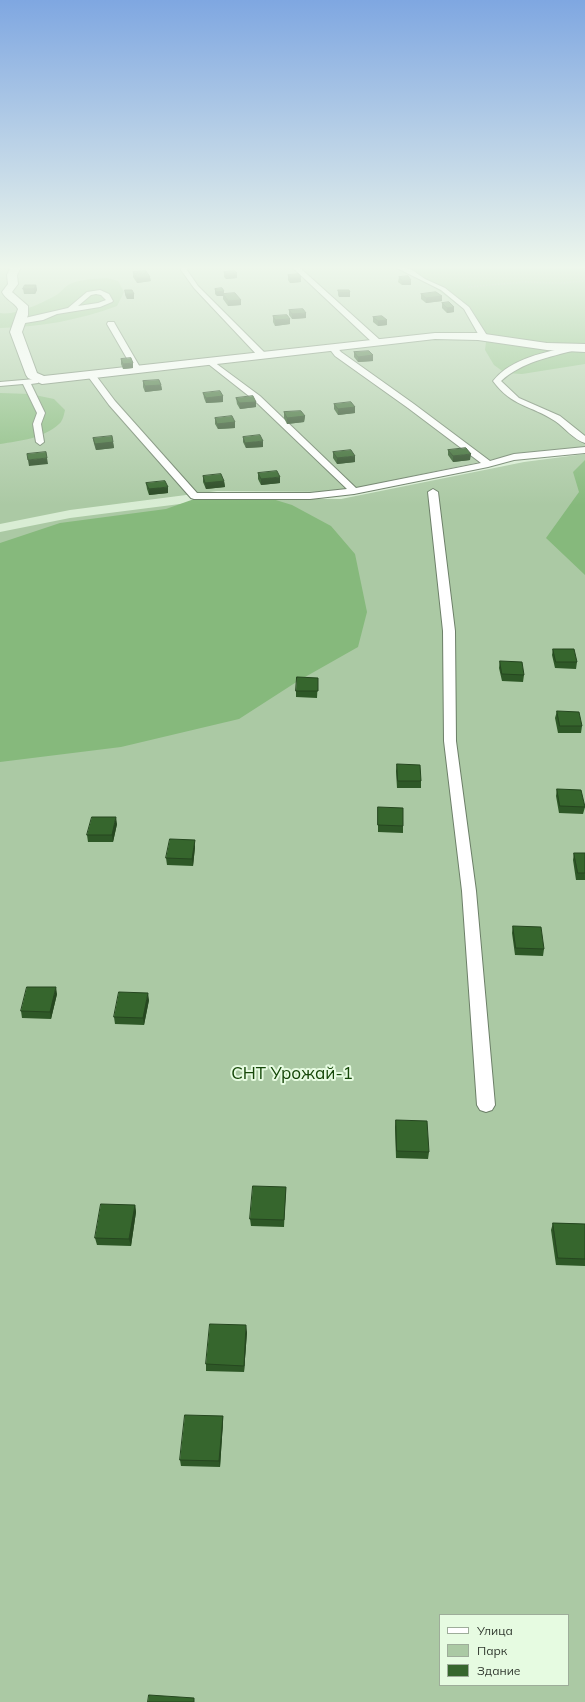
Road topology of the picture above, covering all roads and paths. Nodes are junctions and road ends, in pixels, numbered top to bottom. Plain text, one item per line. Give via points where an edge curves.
1 (21, 346) edge
2 (124, 346) edge
3 (254, 346) edge
4 (329, 346) edge
5 (332, 346) edge
6 (551, 346) edge
7 (573, 348) junction
8 (585, 348) edge
9 (262, 355) junction
10 (210, 361) junction
11 (137, 369) junction
12 (91, 375) junction
13 (42, 380) junction
14 (26, 382) junction
15 (0, 384) edge
16 (582, 438) edge
17 (40, 442) dead end
18 (585, 450) edge
19 (551, 453) junction
20 (585, 459) edge
21 (488, 464) junction
22 (354, 491) junction
23 (433, 492) dead end
24 (486, 1105) dead end

1 - 13 street via 32,375
2 - 11 lane
3 - 9 lane
4 - 9 street
5 - 21 lane via 338,354
6 - 7 street
7 - 8 street
7 - 16 lane via 529,361 501,376 497,381 514,400 555,416
9 - 10 street
10 - 11 street
10 - 22 lane via 257,398
11 - 12 street
12 - 13 street
12 - 22 lane via 112,403 194,496 310,496
13 - 14 lane
14 - 15 lane
14 - 17 lane via 41,413 37,424
18 - 19 lane
19 - 20 lane
19 - 21 lane via 514,457
21 - 22 lane
23 - 24 lane via 449,631 450,741 469,891

